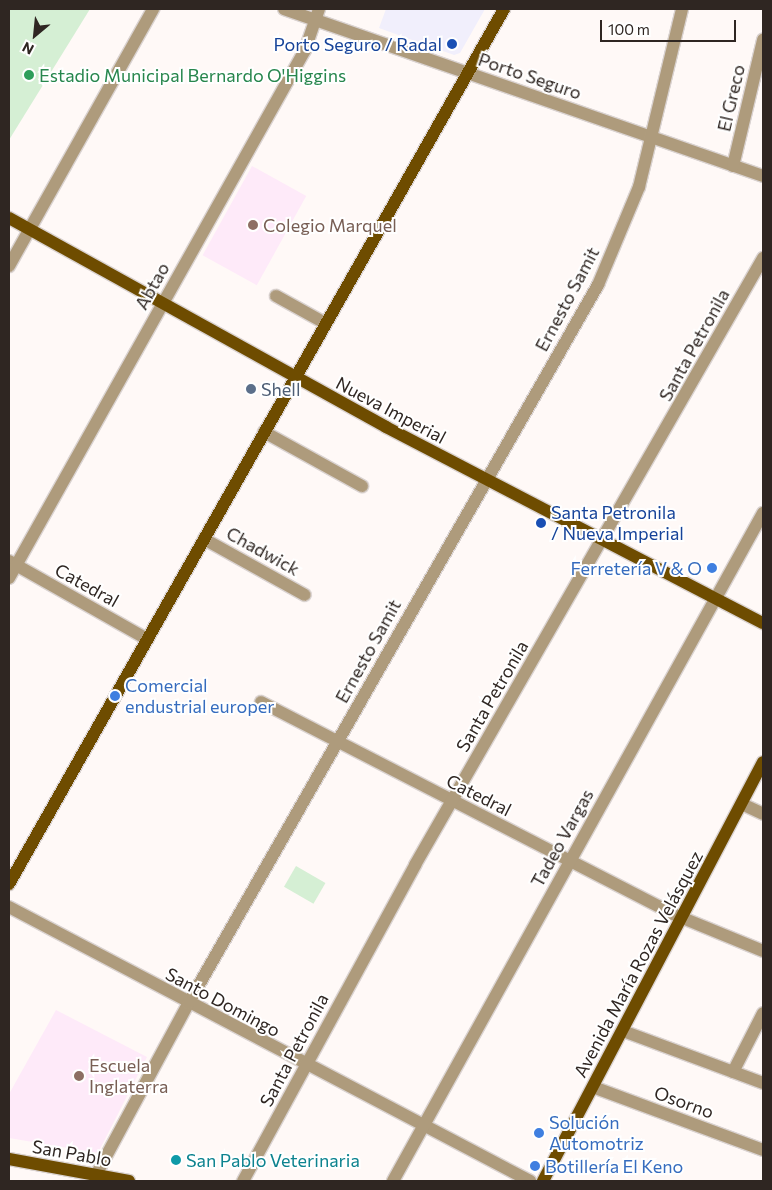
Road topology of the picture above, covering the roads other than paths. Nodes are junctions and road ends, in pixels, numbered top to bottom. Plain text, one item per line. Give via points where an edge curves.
1 (153, 9) edge
2 (284, 9) edge
3 (504, 9) edge
4 (682, 9) edge
5 (317, 14) edge
6 (763, 40) edge
7 (467, 72) junction
8 (652, 137) junction
9 (733, 166) junction
10 (763, 176) edge
11 (9, 218) edge
12 (30, 228) junction
13 (763, 258) edge
14 (9, 266) edge
15 (276, 296) dead end
16 (163, 303) junction
17 (325, 324) junction
18 (295, 378) junction
19 (264, 432) junction
20 (485, 479) junction
21 (362, 486) dead end
22 (763, 513) edge
23 (204, 539) junction
24 (603, 540) junction
25 (12, 563) edge
26 (9, 578) edge
27 (305, 595) dead end
28 (718, 600) junction
29 (763, 623) edge
30 (147, 639) junction
31 (261, 702) dead end
32 (336, 742) junction
33 (763, 762) edge
34 (452, 800) junction
35 (742, 804) junction
36 (763, 814) edge
37 (569, 860) junction
38 (9, 884) edge
39 (9, 907) edge
40 (682, 918) junction
41 (763, 951) edge
42 (188, 1004) junction
43 (763, 1013) edge
44 (623, 1031) junction
45 (305, 1065) junction
46 (733, 1072) junction
47 (763, 1083) edge
48 (593, 1087) junction
49 (422, 1126) junction
50 (763, 1150) edge
51 (9, 1159) edge
52 (96, 1175) junction
53 (129, 1181) edge
54 (243, 1181) edge
55 (393, 1181) edge
56 (530, 1181) edge
57 (543, 1181) edge

1 - 12 street
2 - 5 street, Porto Seguro
3 - 7 main road
4 - 8 street, Ernesto Samit
5 - 7 street, Porto Seguro
5 - 16 street, Abtao via 305,50
6 - 9 street, El Greco
7 - 8 street, Porto Seguro
7 - 17 main road
8 - 9 street, Porto Seguro
8 - 20 street, Ernesto Samit via 639,187 604,272
9 - 10 street, Porto Seguro
11 - 12 main road, Nueva Imperial
12 - 14 street
12 - 16 main road, Nueva Imperial
13 - 24 street, Santa Petronila
15 - 17 street
16 - 18 main road, Nueva Imperial
16 - 25 street, Abtao
17 - 18 main road
18 - 19 main road
18 - 20 main road, Nueva Imperial
19 - 21 street
19 - 23 main road
20 - 24 main road, Nueva Imperial
20 - 32 street, Ernesto Samit
22 - 28 street, Tadeo Vargas
23 - 27 street, Chadwick
23 - 30 main road
24 - 28 main road, Nueva Imperial
24 - 34 street, Santa Petronila
25 - 26 street, Abtao
25 - 30 street, Catedral
28 - 29 main road, Nueva Imperial
28 - 37 street, Tadeo Vargas
30 - 38 main road
31 - 32 street, Catedral
32 - 34 street, Catedral
32 - 42 street, Ernesto Samit
33 - 35 main road, Avenida María Rozas Velásquez
34 - 37 street, Catedral
34 - 45 street, Santa Petronila
35 - 36 street
35 - 40 main road, Avenida María Rozas Velásquez
37 - 40 street, Catedral
37 - 49 street, Tadeo Vargas
39 - 42 street, Santo Domingo
40 - 41 street, Catedral
40 - 44 main road, Avenida María Rozas Velásquez
42 - 45 street, Santo Domingo
42 - 52 street, Ernesto Samit
43 - 46 street
44 - 46 street
44 - 48 main road, Avenida María Rozas Velásquez
45 - 49 street, Santo Domingo
45 - 54 street, Santa Petronila
46 - 47 street
48 - 50 street, Osorno
48 - 57 main road, Avenida María Rozas Velásquez
49 - 55 street, Tadeo Vargas
49 - 56 street, Santo Domingo
51 - 52 main road, San Pablo
52 - 53 main road, San Pablo

